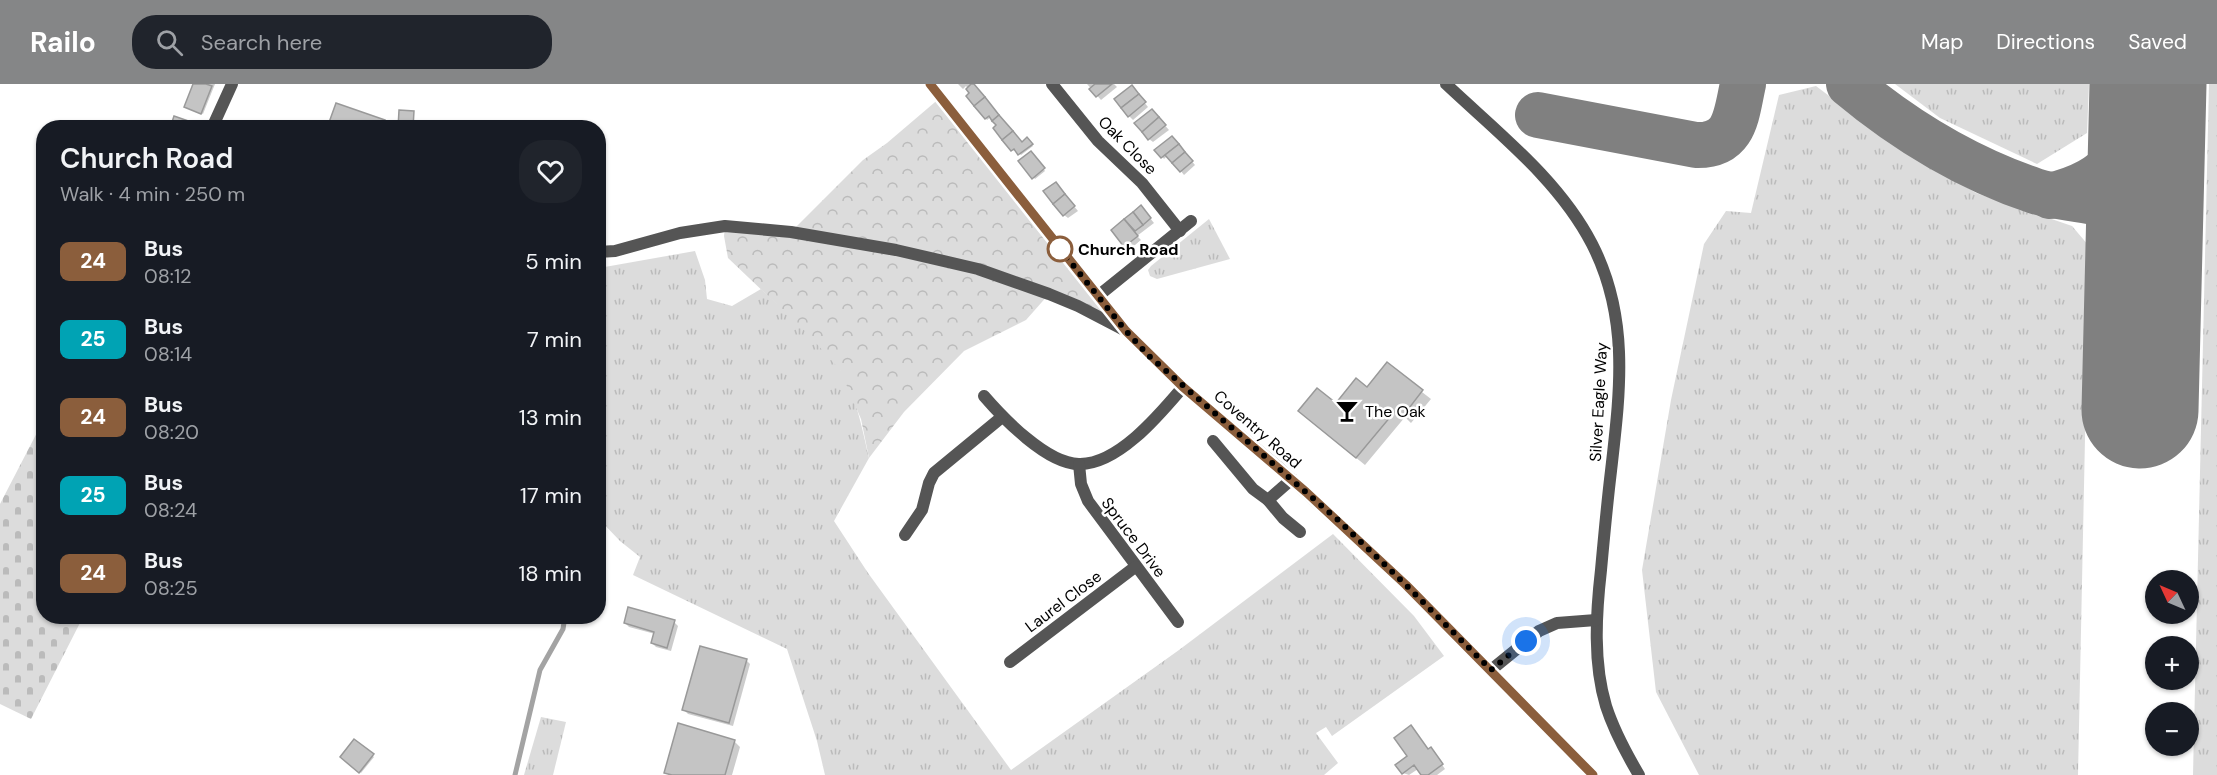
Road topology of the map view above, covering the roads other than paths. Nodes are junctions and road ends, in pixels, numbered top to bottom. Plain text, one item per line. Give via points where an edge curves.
1 (232, 84) edge
2 (930, 84) edge
3 (1052, 84) edge
4 (1446, 84) edge
5 (216, 120) edge
6 (1191, 221) dead end
7 (1180, 231) junction
8 (606, 252) edge
9 (1098, 296) junction
10 (1126, 331) junction
11 (1183, 387) junction
12 (984, 396) dead end
13 (1002, 417) junction
14 (1213, 441) dead end
15 (1078, 465) junction
16 (1292, 479) junction
17 (1268, 500) junction
18 (1300, 532) dead end
19 (905, 535) dead end
20 (1135, 567) junction
21 (1596, 620) junction
22 (1178, 622) dead end
23 (1010, 662) dead end
24 (1491, 670) junction
25 (1593, 774) edge
26 (1640, 775) edge

1 - 5 street
2 - 9 street, Coventry Road
3 - 7 street, Oak Close
4 - 21 street, Silver Eagle Way via 1563,200 1592,243 1610,287 1618,327 1620,371
6 - 7 street
7 - 9 street
8 - 10 street via 725,226 791,232 978,269 1078,306
9 - 10 street, Coventry Road
10 - 11 street, Coventry Road
11 - 15 street via 1160,414 1126,443 1098,461
11 - 16 street, Coventry Road
12 - 13 street
13 - 15 street via 1051,455
13 - 19 street via 934,472 922,510
14 - 17 street via 1253,489
15 - 20 street, Spruce Drive via 1088,501
16 - 17 street
16 - 24 street, Coventry Road
17 - 18 street
20 - 22 street, Spruce Drive
20 - 23 street, Laurel Close
21 - 24 street via 1557,623 1539,631
21 - 26 street, Silver Eagle Way via 1605,704
24 - 25 street, Coventry Road

